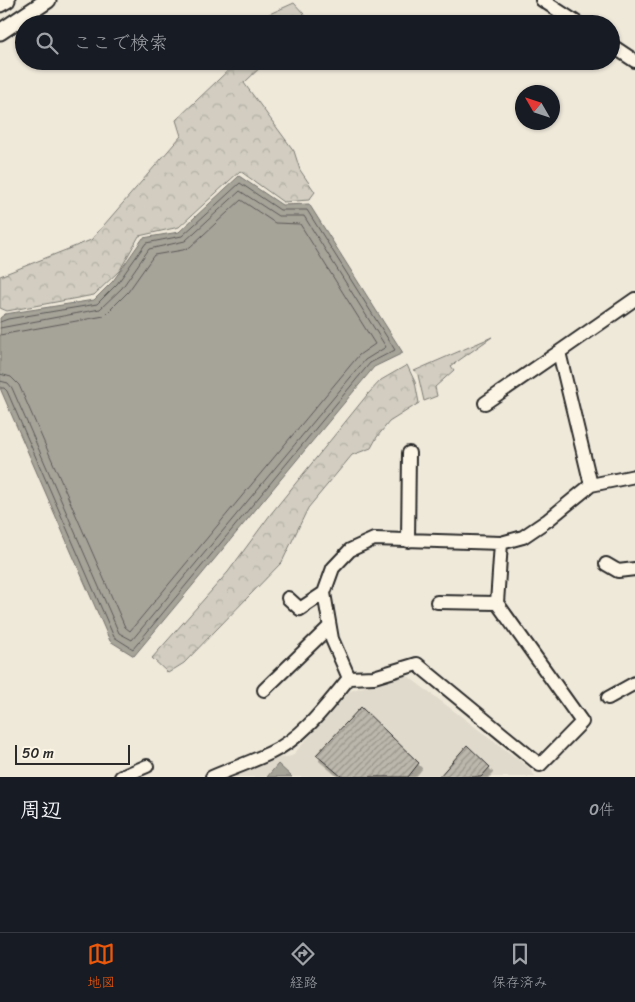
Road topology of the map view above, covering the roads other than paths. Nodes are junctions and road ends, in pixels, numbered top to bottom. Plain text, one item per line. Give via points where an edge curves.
1 (7, 0) edge
2 (48, 0) edge
3 (542, 0) edge
4 (0, 4) edge
5 (26, 15) edge
6 (565, 15) edge
7 (15, 22) edge
8 (0, 32) edge
9 (620, 51) edge
10 (635, 61) edge
11 (635, 300) edge
12 (559, 352) junction
13 (485, 403) dead end
14 (409, 453) dead end
15 (635, 476) edge
16 (591, 485) junction
17 (408, 540) junction
18 (501, 543) junction
19 (606, 564) dead end
20 (635, 569) edge
21 (324, 593) junction
22 (288, 598) dead end
23 (437, 602) dead end
24 (497, 603) junction
25 (330, 626) junction
26 (349, 678) junction
27 (635, 683) edge
28 (264, 690) dead end
29 (608, 698) dead end
30 (146, 766) dead end
31 (121, 777) edge
32 (212, 777) edge

1 - 4 street
2 - 5 street
3 - 6 street
7 - 8 street
9 - 10 street
11 - 12 street
12 - 13 street
12 - 16 street
14 - 17 street
15 - 16 street
16 - 18 street via 523,537
17 - 18 street
17 - 21 street via 374,539 350,550 333,568
18 - 24 street
19 - 20 street via 618,571
21 - 22 street via 300,609
21 - 25 street
23 - 24 street
24 - 26 street via 582,722 540,765 417,664 374,677
25 - 26 street via 332,640
25 - 28 street
26 - 32 street via 296,737 271,753
27 - 29 street
30 - 31 street

